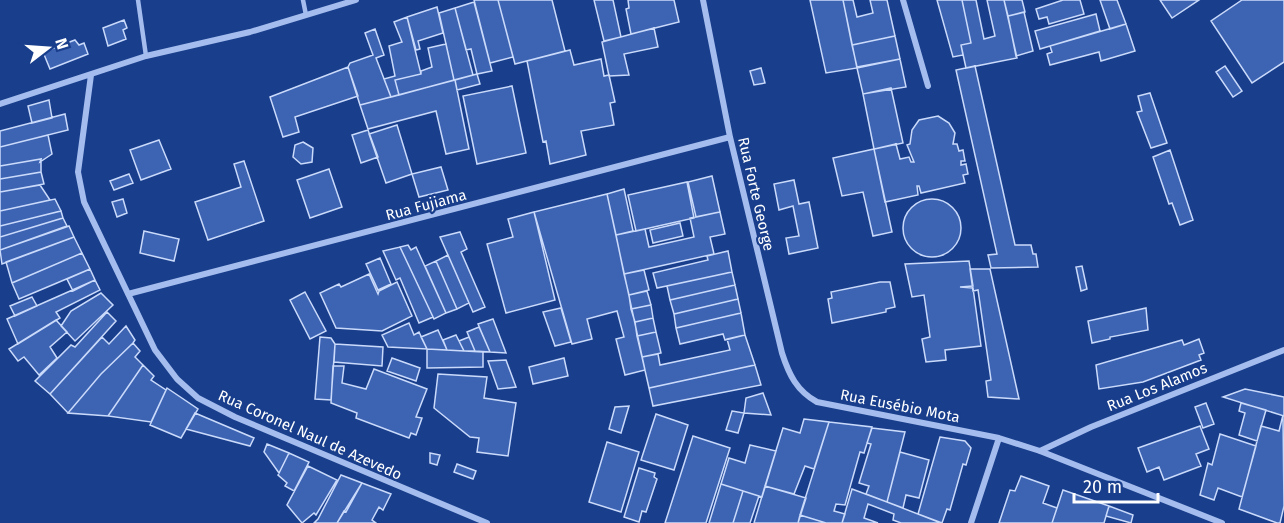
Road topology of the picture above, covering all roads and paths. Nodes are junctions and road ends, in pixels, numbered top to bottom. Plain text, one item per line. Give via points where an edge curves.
1 (138, 0) edge
2 (303, 0) edge
3 (357, 0) edge
4 (703, 0) edge
5 (903, 0) edge
6 (306, 15) junction
7 (146, 56) junction
8 (91, 75) junction
9 (928, 86) dead end
10 (0, 104) edge
11 (730, 137) junction
12 (128, 294) junction
13 (1284, 350) edge
14 (799, 389) joint
15 (999, 438) junction
16 (1040, 451) junction
17 (487, 523) edge
18 (971, 523) edge
19 (1222, 523) edge

1 - 7 lane
2 - 6 lane
3 - 6 street
4 - 11 street, Rua Forte George
5 - 9 street
6 - 7 street
7 - 8 street
8 - 10 street
8 - 12 street, Rua Coronel Naul de Azevedo via 78,172 84,202
11 - 12 street, Rua Fujiama
11 - 14 street, Rua Forte George via 782,353
12 - 17 street, Rua Coronel Naul de Azevedo via 155,350 198,398 329,458
13 - 16 street, Rua Los Alamos
14 - 15 street, Rua Eusébio Mota via 817,402
15 - 16 street, Rua Eusébio Mota
15 - 18 street
16 - 19 street, Rua Eusébio Mota

